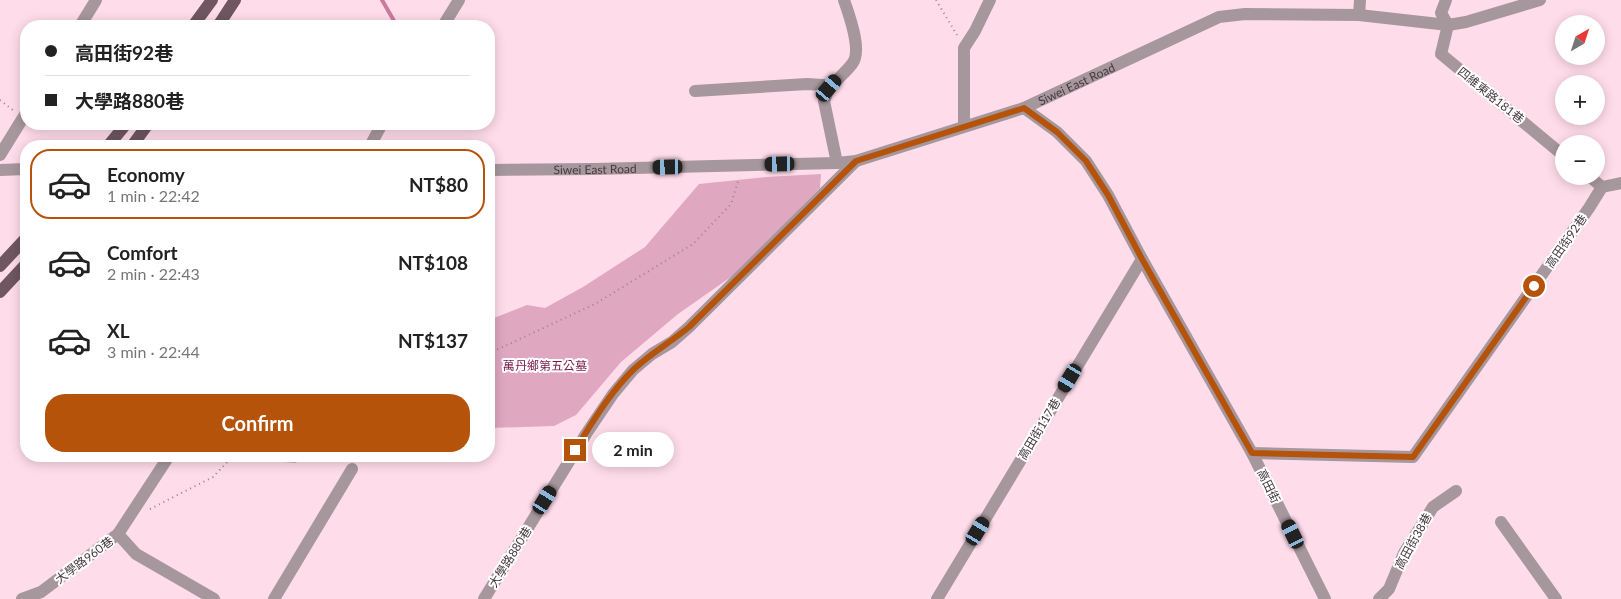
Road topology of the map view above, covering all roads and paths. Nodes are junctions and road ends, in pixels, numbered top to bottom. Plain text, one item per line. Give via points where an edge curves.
1 (96, 0) edge
2 (212, 0) edge
3 (236, 0) edge
4 (459, 0) edge
5 (844, 0) edge
6 (936, 0) edge
7 (990, 0) edge
8 (1360, 0) edge
9 (1446, 0) edge
10 (1540, 0) edge
11 (1358, 15) junction
12 (84, 20) edge
13 (197, 20) edge
14 (222, 20) edge
15 (447, 20) edge
16 (1448, 25) junction
17 (964, 48) junction
18 (829, 88) junction
19 (695, 91) dead end
20 (0, 100) edge
21 (1024, 108) junction
22 (20, 112) edge
23 (20, 123) edge
24 (964, 126) junction
25 (121, 130) edge
26 (113, 140) edge
27 (1555, 149) edge
28 (0, 155) edge
29 (856, 161) junction
30 (837, 163) junction
31 (742, 165) junction
32 (20, 169) edge
33 (0, 170) edge
34 (495, 170) edge
35 (1621, 182) edge
36 (1600, 185) edge
37 (1602, 187) junction
38 (20, 244) edge
39 (1142, 259) junction
40 (0, 266) edge
41 (20, 270) edge
42 (0, 292) edge
43 (495, 351) edge
44 (1252, 453) junction
45 (165, 462) edge
46 (227, 462) edge
47 (352, 469) dead end
48 (1456, 491) dead end
49 (133, 510) junction
50 (1501, 522) dead end
51 (118, 534) junction
52 (22, 599) edge
53 (214, 599) edge
54 (274, 599) edge
55 (484, 599) edge
56 (937, 599) edge
57 (1325, 599) edge
58 (1379, 599) edge
59 (1556, 599) edge

1 - 12 street
2 - 13 main road
3 - 14 main road
4 - 15 street
5 - 18 street via 855,35 856,56
6 - 17 path
7 - 17 street
8 - 11 street
9 - 16 street via 1441,12
10 - 16 street, Siwei East Road
11 - 16 street, Siwei East Road
11 - 21 street, Siwei East Road via 1246,14 1220,17
16 - 27 street, 四維東路181巷 via 1441,54
17 - 24 street
18 - 19 street via 807,84
18 - 30 street via 824,101
20 - 22 path
21 - 24 street, Siwei East Road
21 - 39 street, 高田街 via 1057,132 1086,161
23 - 28 street
24 - 29 street, Siwei East Road
25 - 26 main road
29 - 30 street, Siwei East Road
29 - 55 street, 大學路880巷 via 689,327 633,370 586,434
30 - 31 street, Siwei East Road
31 - 34 street, Siwei East Road
31 - 43 path via 731,204 693,244 595,304
32 - 33 street
35 - 37 street
36 - 37 street
37 - 44 street, 高田街92巷 via 1413,457
38 - 40 main road
39 - 44 street, 高田街
39 - 56 street, 高田街117巷
41 - 42 main road
44 - 57 street, 高田街
45 - 49 street
46 - 49 path via 213,477 148,510
47 - 54 street
48 - 58 street, 高田街38巷 via 1433,507 1404,553 1389,588
49 - 51 street
50 - 59 street
51 - 52 street, 大學路960巷 via 41,592
51 - 53 street via 136,554

